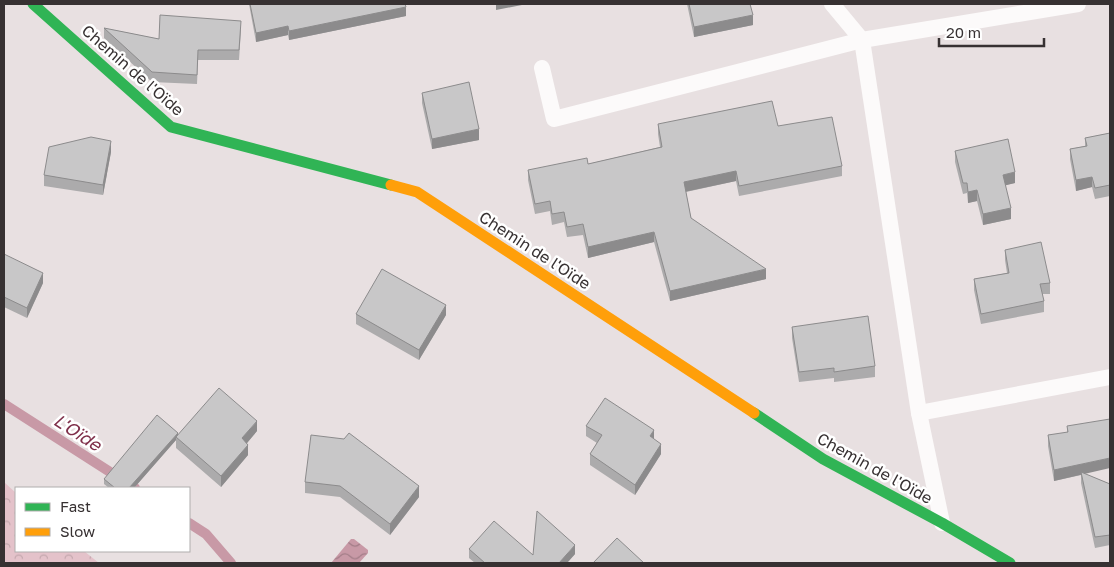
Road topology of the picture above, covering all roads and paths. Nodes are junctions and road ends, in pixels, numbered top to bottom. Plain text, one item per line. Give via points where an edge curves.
1 (33, 4) edge
2 (832, 4) edge
3 (1078, 4) edge
4 (862, 40) junction
5 (542, 68) dead end
6 (1110, 377) edge
7 (919, 413) junction
8 (942, 524) junction
9 (1010, 563) edge

1 - 8 street, Chemin de l'Oïde via 171,127 417,192 823,459
2 - 4 lane
3 - 4 lane
4 - 5 lane via 554,119
4 - 7 lane
6 - 7 lane
7 - 8 lane
8 - 9 street, Chemin de l'Oïde

